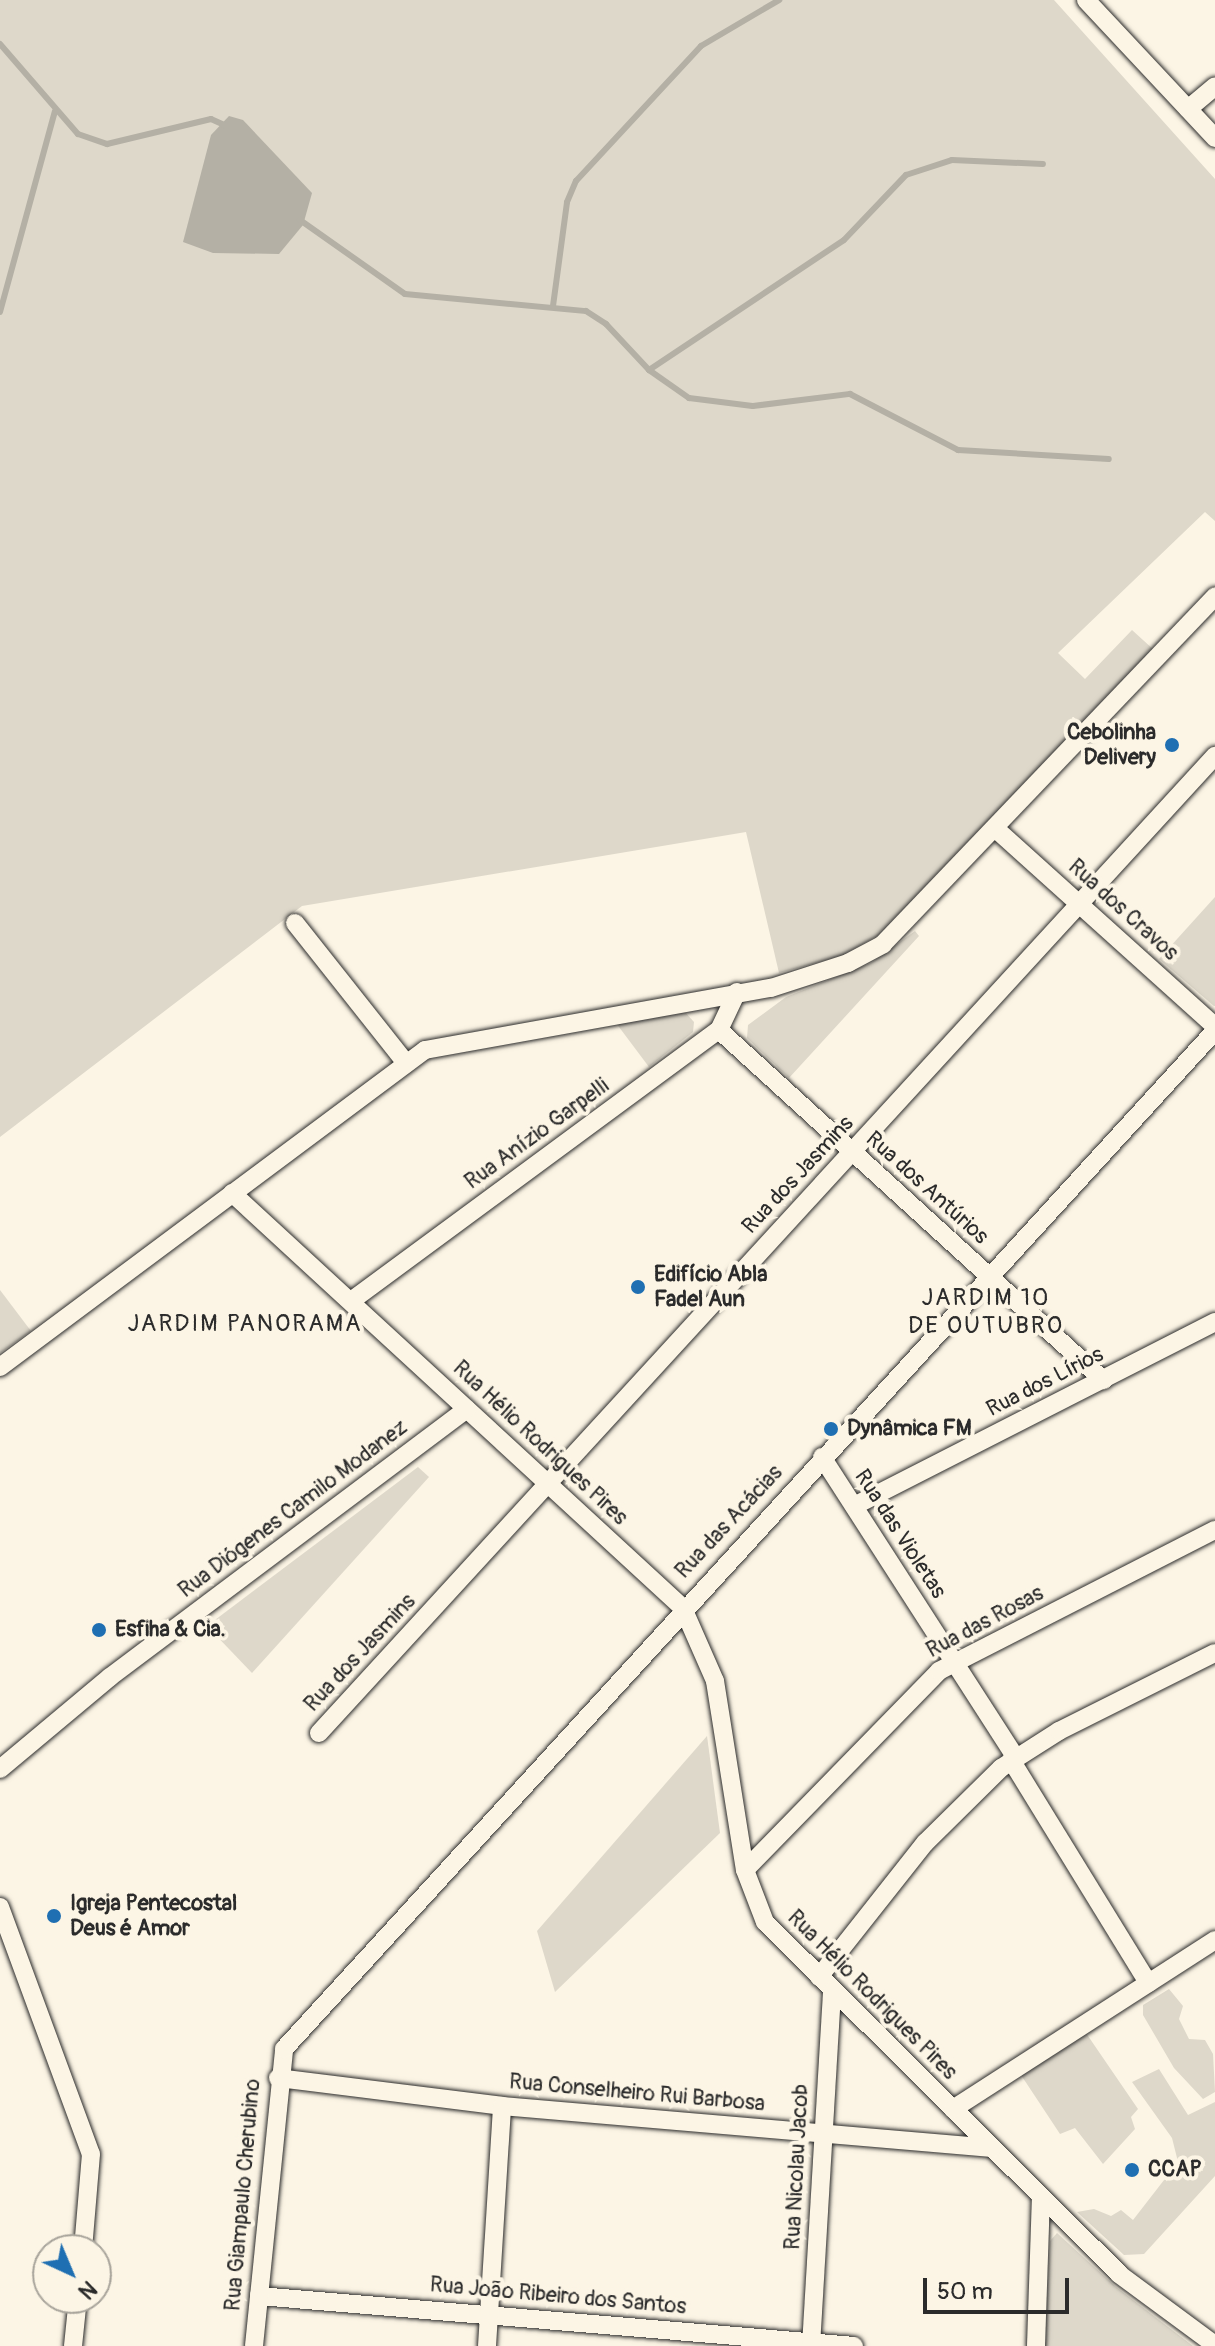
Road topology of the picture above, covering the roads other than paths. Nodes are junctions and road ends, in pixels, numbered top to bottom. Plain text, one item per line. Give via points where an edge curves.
1 (1090, 1) edge
2 (1215, 86) edge
3 (1188, 109) junction
4 (1215, 138) edge
5 (1215, 596) edge
6 (1215, 756) edge
7 (997, 830) junction
8 (1080, 903) junction
9 (295, 923) dead end
10 (737, 992) junction
11 (1215, 1028) edge
12 (719, 1030) junction
13 (406, 1063) junction
14 (852, 1153) junction
15 (232, 1193) junction
16 (989, 1277) junction
17 (351, 1301) junction
18 (1215, 1322) edge
19 (0, 1367) edge
20 (1103, 1380) junction
21 (467, 1409) junction
22 (822, 1457) junction
23 (548, 1484) junction
24 (854, 1506) junction
25 (1215, 1530) edge
26 (683, 1608) junction
27 (1215, 1653) edge
28 (953, 1661) junction
29 (319, 1733) dead end
30 (1013, 1759) junction
31 (0, 1769) edge
32 (745, 1870) junction
33 (0, 1907) edge
34 (1215, 1940) edge
35 (819, 1977) junction
36 (1148, 1983) junction
37 (832, 1991) junction
38 (284, 2049) joint
39 (278, 2078) junction
40 (502, 2106) junction
41 (953, 2109) junction
42 (824, 2132) junction
43 (992, 2148) junction
44 (1041, 2198) junction
45 (84, 2234) edge
46 (259, 2296) junction
47 (76, 2314) edge
48 (488, 2314) junction
49 (1206, 2342) edge
50 (811, 2344) edge
51 (73, 2346) edge
52 (254, 2346) edge
53 (487, 2346) edge
54 (854, 2346) edge
55 (1036, 2346) edge

1 - 3 street
2 - 3 street
3 - 4 street
5 - 7 street
6 - 8 street, Rua dos Jasmins
7 - 8 street, Rua dos Cravos
7 - 10 street via 883,944 826,972
8 - 11 street, Rua dos Cravos
8 - 14 street, Rua dos Jasmins
9 - 13 street
10 - 12 street, Rua Anízio Garpelli
10 - 13 street via 445,1043
11 - 16 street, Rua das Acácias
12 - 14 street, Rua dos Antúrios
12 - 17 street, Rua Anízio Garpelli
13 - 15 street
14 - 16 street, Rua dos Antúrios
14 - 23 street, Rua dos Jasmins
15 - 17 street, Rua Hélio Rodrigues Pires
15 - 19 street
16 - 20 street, Rua dos Antúrios
16 - 22 street, Rua das Acácias
17 - 21 street, Rua Hélio Rodrigues Pires
18 - 20 street, Rua dos Lírios
20 - 24 street, Rua dos Lírios
21 - 23 street, Rua Hélio Rodrigues Pires
21 - 31 street, Rua Diógenes Camilo Modanez via 98,1686
22 - 24 street, Rua das Violetas
22 - 26 street, Rua das Acácias
23 - 26 street, Rua Hélio Rodrigues Pires
23 - 29 street, Rua dos Jasmins
24 - 28 street, Rua das Violetas
25 - 28 street, Rua das Rosas
26 - 32 street, Rua Hélio Rodrigues Pires via 715,1681
26 - 38 street, Rua das Acácias
27 - 30 street
28 - 30 street, Rua das Violetas
28 - 32 street, Rua das Rosas
30 - 35 street via 925,1843
30 - 36 street, Rua das Violetas
32 - 35 street, Rua Hélio Rodrigues Pires via 765,1922
33 - 45 street via 91,2154
34 - 36 street
35 - 37 street, Rua Hélio Rodrigues Pires
36 - 41 street
37 - 41 street, Rua Hélio Rodrigues Pires
37 - 42 street, Rua Nicolau Jacob
38 - 39 street, Rua Giampaulo Cherubino
39 - 40 street, Rua Conselheiro Rui Barbosa
39 - 46 street, Rua Giampaulo Cherubino
40 - 42 street, Rua Conselheiro Rui Barbosa
40 - 48 street
41 - 43 street, Rua Hélio Rodrigues Pires
42 - 43 street, Rua Conselheiro Rui Barbosa
42 - 50 street, Rua Nicolau Jacob
43 - 44 street, Rua Hélio Rodrigues Pires
44 - 49 street, Rua Hélio Rodrigues Pires via 1119,2274
44 - 55 street
46 - 48 street, Rua João Ribeiro dos Santos
46 - 52 street, Rua Giampaulo Cherubino
47 - 51 street
48 - 50 street, Rua João Ribeiro dos Santos
48 - 53 street
50 - 54 street, Rua João Ribeiro dos Santos

